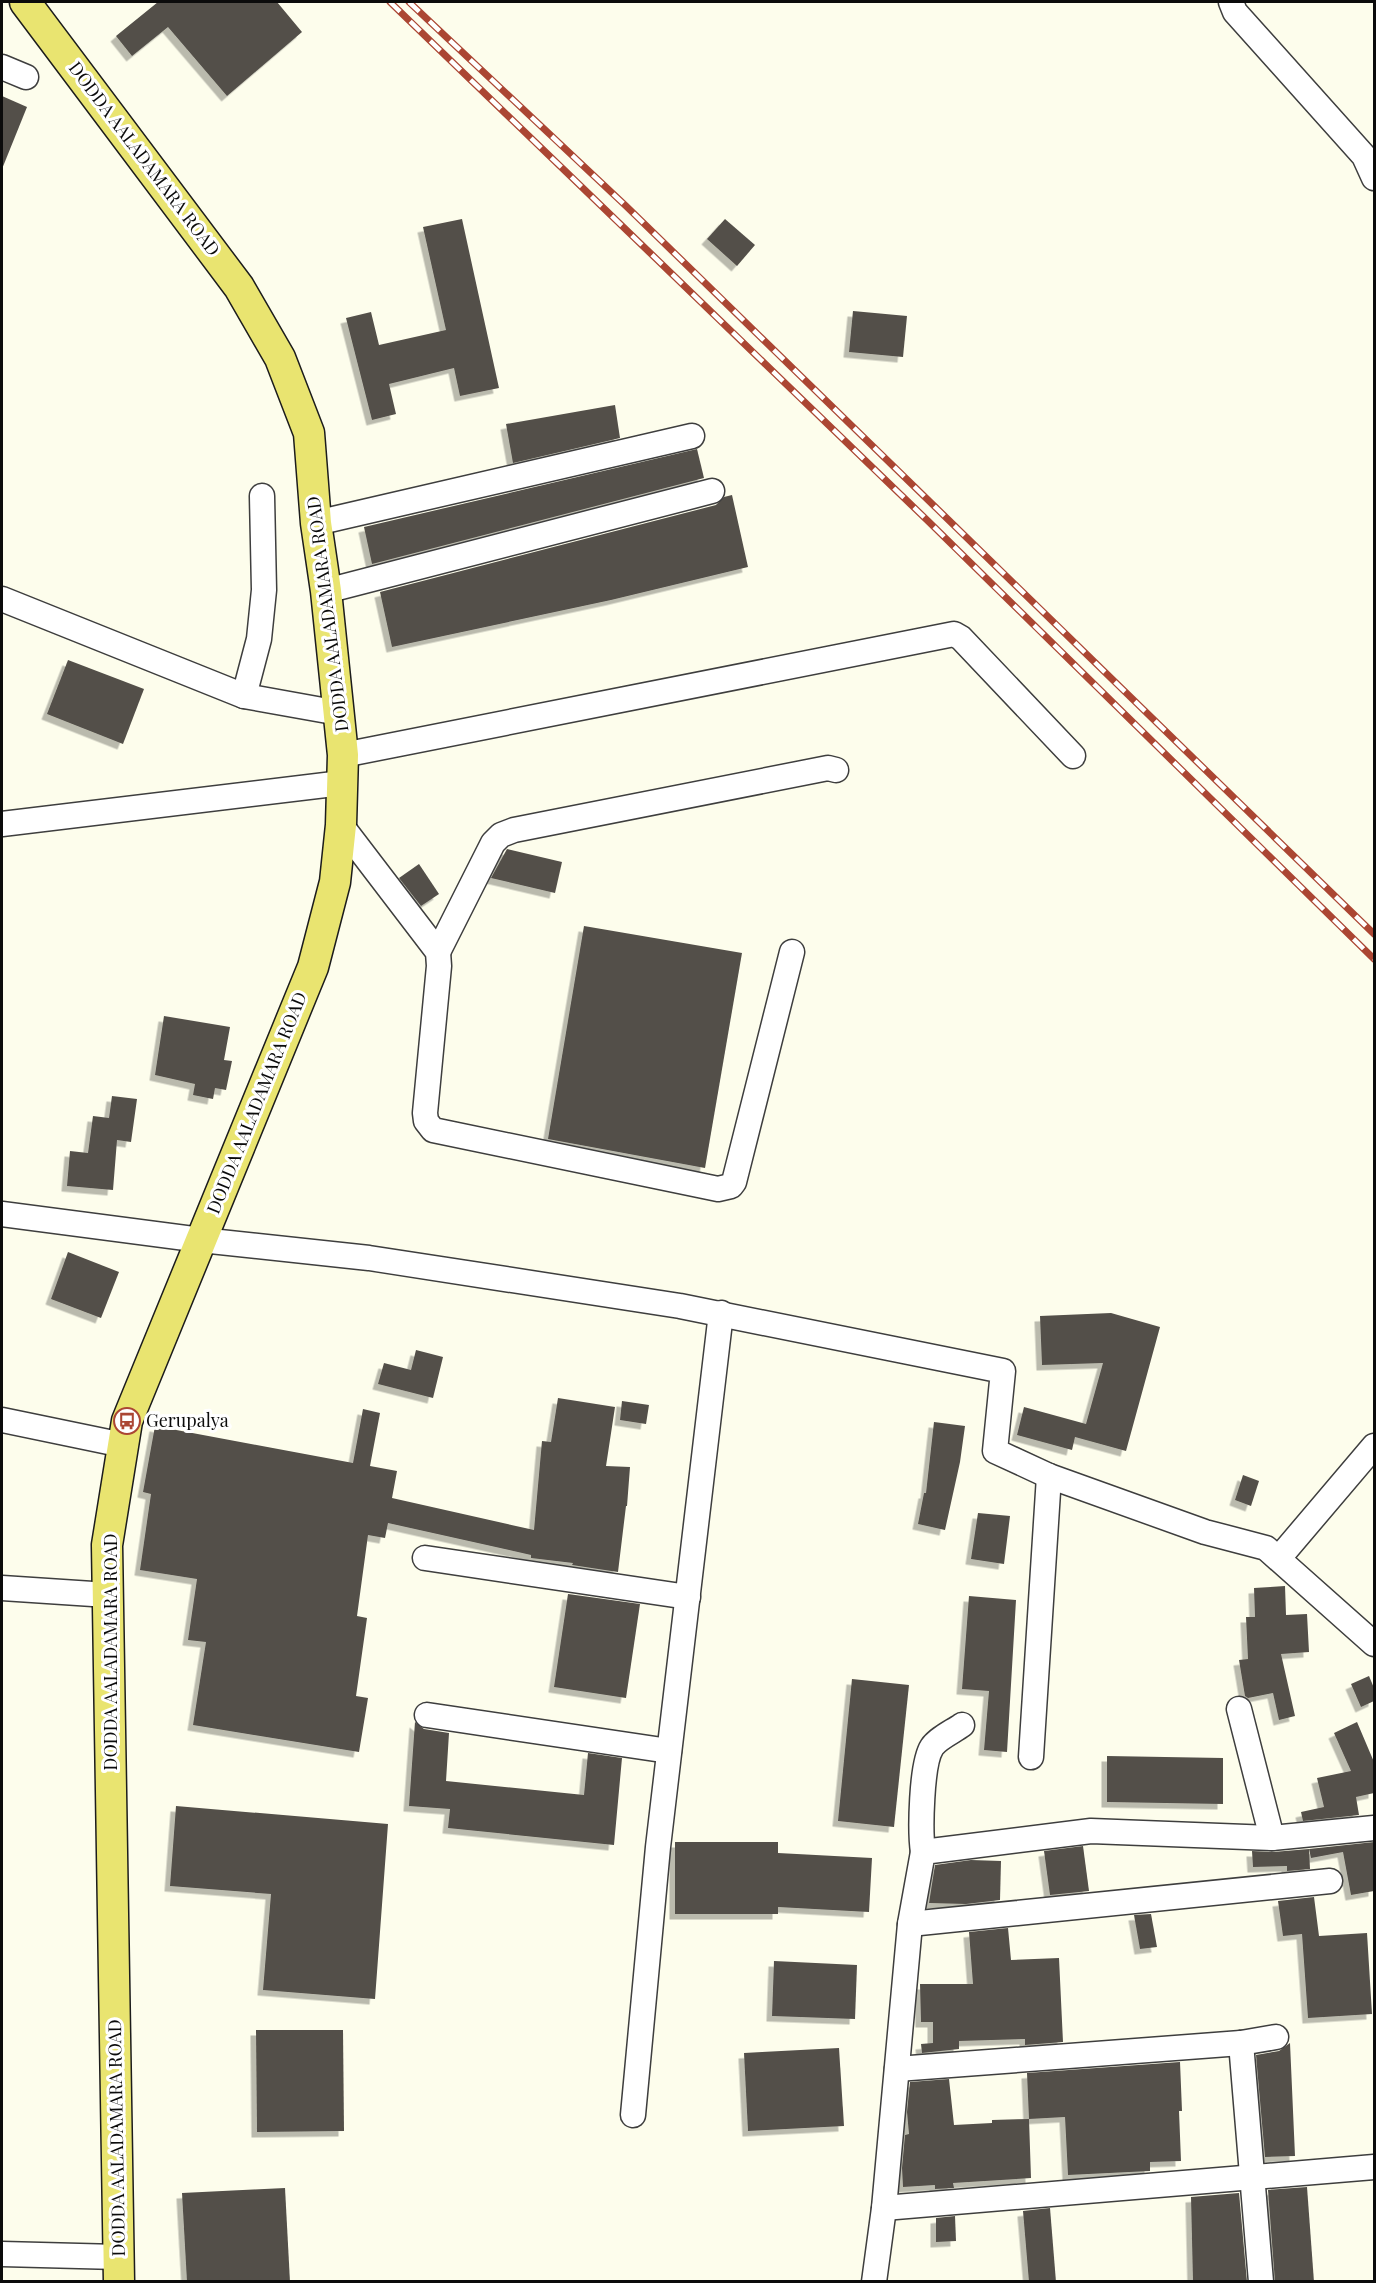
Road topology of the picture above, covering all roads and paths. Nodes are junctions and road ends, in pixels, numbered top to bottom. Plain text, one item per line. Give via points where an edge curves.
1 (25, 2) edge
2 (1231, 2) edge
3 (2, 67) edge
4 (26, 77) dead end
5 (1374, 178) edge
6 (692, 436) dead end
7 (712, 490) dead end
8 (262, 496) dead end
9 (316, 523) junction
10 (326, 591) junction
11 (2, 599) edge
12 (244, 696) junction
13 (339, 713) junction
14 (1073, 756) dead end
15 (343, 769) junction
16 (836, 770) dead end
17 (2, 824) edge
18 (341, 825) junction
19 (438, 952) junction
20 (792, 952) dead end
21 (2, 1214) edge
22 (201, 1240) junction
23 (721, 1313) junction
24 (2, 1420) edge
25 (123, 1445) junction
26 (1374, 1446) edge
27 (1049, 1476) junction
28 (425, 1558) dead end
29 (1279, 1558) junction
30 (2, 1587) edge
31 (108, 1595) junction
32 (688, 1597) junction
33 (1374, 1644) edge
34 (1239, 1709) dead end
35 (427, 1715) dead end
36 (962, 1725) dead end
37 (669, 1751) junction
38 (1031, 1757) dead end
39 (1374, 1828) edge
40 (1272, 1838) junction
41 (923, 1852) junction
42 (1330, 1881) dead end
43 (910, 1924) junction
44 (1276, 2037) dead end
45 (1241, 2043) junction
46 (897, 2069) junction
47 (633, 2115) dead end
48 (1374, 2167) edge
49 (1253, 2177) junction
50 (884, 2208) junction
51 (2, 2254) edge
52 (119, 2269) edge
53 (874, 2282) edge
54 (1261, 2282) edge

1 - 9 main road, DODDA AALADAMARA ROAD via 239,287 280,358 309,433
2 - 5 street via 1235,12 1364,156
3 - 4 street
6 - 9 street
7 - 10 street
8 - 12 street via 264,590 259,639
9 - 10 main road, DODDA AALADAMARA ROAD
10 - 13 main road, DODDA AALADAMARA ROAD
11 - 12 street
12 - 13 street
13 - 15 main road, DODDA AALADAMARA ROAD
14 - 15 street via 954,634
15 - 17 street
15 - 18 main road, DODDA AALADAMARA ROAD
16 - 19 street via 828,768 501,835 493,843
18 - 19 street
18 - 22 main road, DODDA AALADAMARA ROAD via 335,882 313,967
19 - 20 street via 440,966 425,1113 429,1126 718,1189 734,1182
21 - 22 street
22 - 23 street via 369,1258
22 - 25 main road, DODDA AALADAMARA ROAD via 127,1421
23 - 27 street via 1003,1371 995,1451
23 - 32 street
24 - 25 street
25 - 31 main road, DODDA AALADAMARA ROAD via 107,1545
26 - 29 street
27 - 29 street via 1205,1532 1266,1548
27 - 38 street
28 - 32 street
29 - 33 street
30 - 31 street
31 - 52 main road, DODDA AALADAMARA ROAD
32 - 37 street
34 - 40 street
35 - 37 street
36 - 41 street via 933,1746 929,1756 921,1830
37 - 47 street
39 - 40 street
40 - 41 street via 1091,1831
41 - 43 street
42 - 43 street
43 - 46 street
44 - 45 street
45 - 46 street
45 - 49 street
46 - 50 street
48 - 49 street
49 - 50 street
49 - 54 street
50 - 53 street
51 - 52 street

